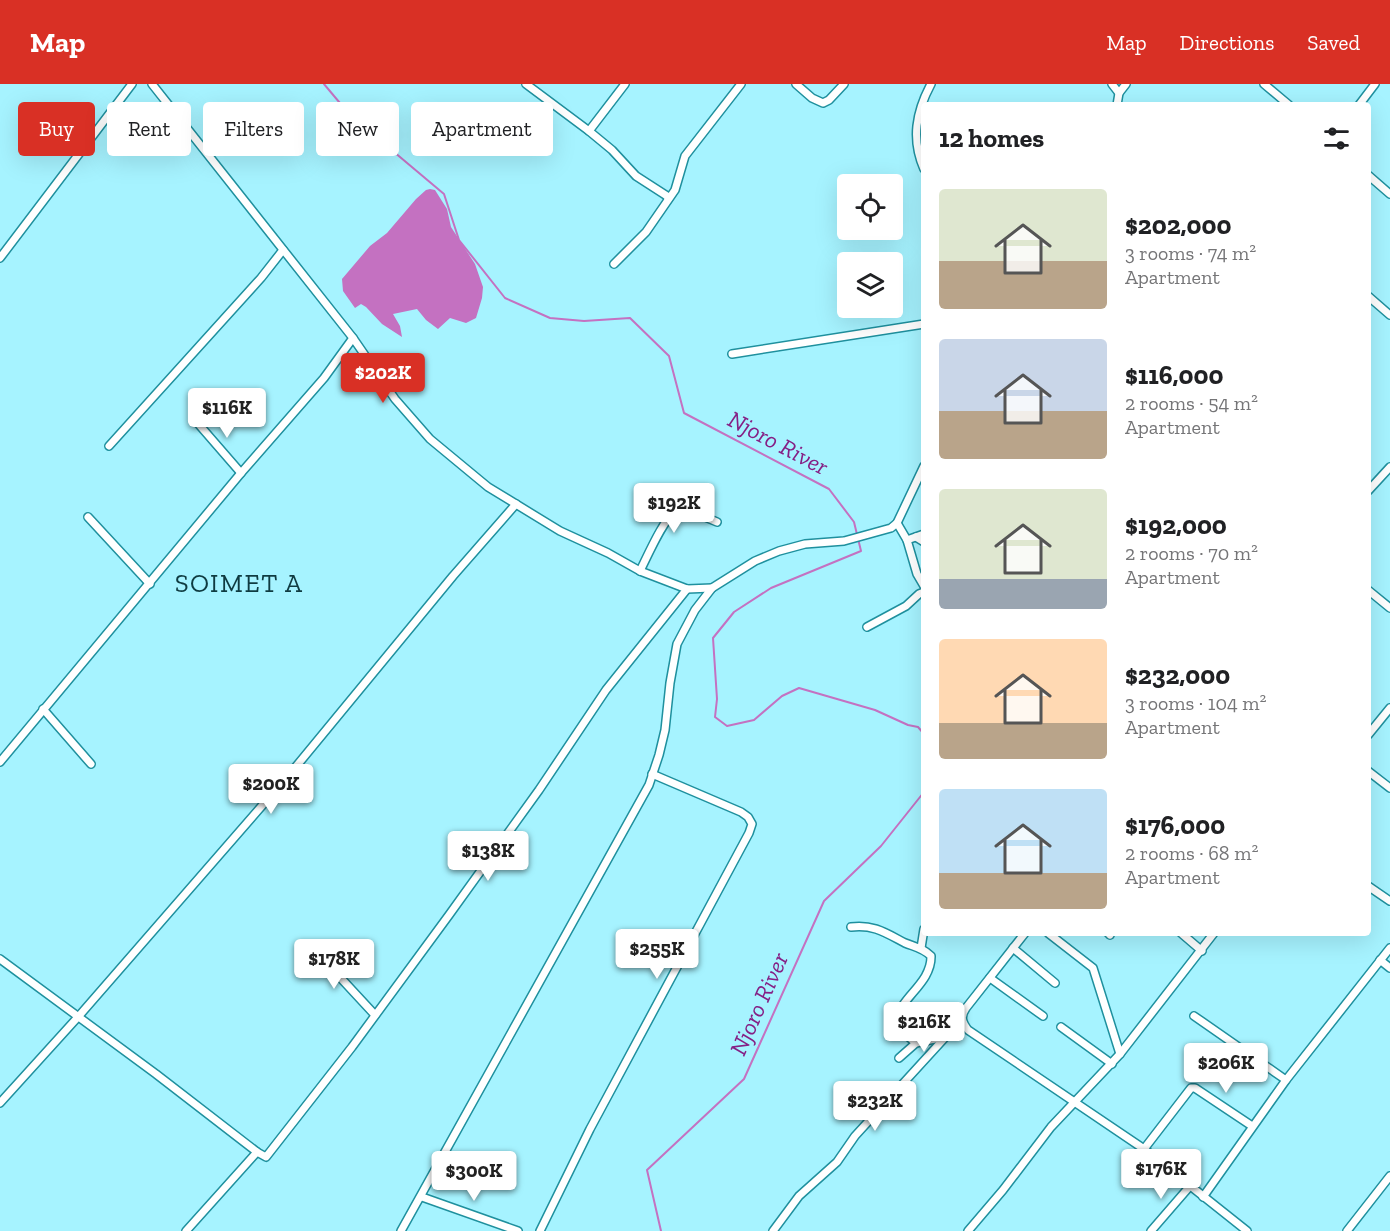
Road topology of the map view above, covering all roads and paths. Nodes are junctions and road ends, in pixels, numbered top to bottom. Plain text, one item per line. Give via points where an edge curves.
1 (132, 84) edge
2 (152, 84) edge
3 (526, 84) edge
4 (625, 84) edge
5 (741, 84) edge
6 (796, 84) edge
7 (844, 84) edge
8 (931, 84) edge
9 (1112, 84) edge
10 (1126, 84) edge
11 (1264, 84) edge
12 (1375, 84) edge
13 (1119, 93) junction
14 (922, 102) edge
15 (1118, 102) edge
16 (1285, 102) edge
17 (1361, 102) edge
18 (921, 104) edge
19 (589, 131) junction
20 (921, 160) edge
21 (1371, 178) edge
22 (1390, 195) edge
23 (668, 199) junction
24 (283, 250) junction
25 (0, 258) edge
26 (615, 264) dead end
27 (1371, 299) edge
28 (1390, 315) edge
29 (921, 324) edge
30 (353, 338) junction
31 (732, 354) dead end
32 (195, 420) dead end
33 (110, 446) dead end
34 (1390, 467) edge
35 (921, 472) edge
36 (241, 473) junction
37 (1371, 488) edge
38 (516, 504) junction
39 (88, 517) dead end
40 (717, 522) dead end
41 (897, 523) junction
42 (921, 535) edge
43 (916, 537) junction
44 (907, 540) junction
45 (921, 540) edge
46 (640, 571) junction
47 (921, 581) edge
48 (150, 584) junction
49 (712, 588) junction
50 (687, 589) junction
51 (1371, 592) edge
52 (921, 594) edge
53 (1390, 608) edge
54 (867, 627) dead end
55 (1390, 708) edge
56 (43, 709) junction
57 (1371, 731) edge
58 (0, 762) edge
59 (91, 764) dead end
60 (1371, 773) edge
61 (652, 774) junction
62 (1390, 788) edge
63 (1371, 888) edge
64 (1390, 901) edge
65 (851, 927) dead end
66 (923, 936) edge
67 (1023, 936) edge
68 (1052, 936) edge
69 (1184, 936) edge
70 (1212, 936) edge
71 (312, 947) dead end
72 (921, 948) junction
73 (1013, 948) junction
74 (1390, 948) edge
75 (1202, 951) junction
76 (0, 959) edge
77 (1380, 960) junction
78 (1390, 968) edge
79 (990, 978) junction
80 (1055, 983) dead end
81 (375, 1015) junction
82 (1043, 1016) dead end
83 (1194, 1016) dead end
84 (78, 1017) junction
85 (962, 1018) junction
86 (1062, 1027) dead end
87 (944, 1037) junction
88 (916, 1043) junction
89 (1120, 1054) junction
90 (899, 1058) dead end
91 (1112, 1064) junction
92 (1286, 1080) junction
93 (1076, 1102) junction
94 (0, 1103) edge
95 (1252, 1126) junction
96 (1144, 1149) junction
97 (257, 1152) junction
98 (1390, 1176) edge
99 (1190, 1186) junction
100 (422, 1197) junction
101 (1203, 1197) junction
102 (186, 1231) edge
103 (401, 1231) edge
104 (518, 1231) edge
105 (540, 1231) edge
106 (773, 1231) edge
107 (968, 1231) edge
108 (1151, 1231) edge
109 (1247, 1231) edge
110 (1347, 1231) edge

1 - 25 street
2 - 24 street
3 - 19 street
4 - 19 street
5 - 23 street via 685,156 675,190
6 - 7 street via 823,103
8 - 14 street
9 - 13 street
10 - 13 street
11 - 16 street
12 - 17 street
13 - 15 street
18 - 20 street via 915,130
19 - 23 street via 636,176
21 - 22 street
23 - 26 street via 646,232
24 - 30 street
24 - 33 street
27 - 28 street
29 - 31 street
30 - 36 street via 324,378
30 - 38 street via 395,399 430,439 488,487
32 - 36 street
34 - 37 street
35 - 41 street
36 - 48 street
38 - 46 street
38 - 84 street via 294,770
39 - 48 street
40 - 46 street via 677,508
41 - 44 street
41 - 49 street via 844,541 778,551
42 - 43 street
43 - 44 street
43 - 45 street
44 - 47 street
46 - 50 street
48 - 56 street
49 - 50 street
49 - 61 street via 677,644 665,730
50 - 81 street via 606,690 539,790
51 - 53 street
52 - 54 street
55 - 57 street
56 - 58 street
56 - 59 street
60 - 62 street
61 - 100 street
61 - 105 street via 741,812 752,824 750,833 590,1129
63 - 64 street
65 - 72 street via 871,927
66 - 72 street
67 - 73 street
68 - 89 street via 1093,968
69 - 75 street
70 - 75 street
71 - 81 street
72 - 88 street via 931,956 928,972 897,1017 902,1031
73 - 79 street
73 - 80 street
74 - 77 street
75 - 89 street
76 - 84 street
77 - 78 street
77 - 92 street
79 - 82 street
79 - 85 street
81 - 97 street via 266,1157
83 - 92 street
84 - 94 street
84 - 97 street
85 - 87 street
85 - 93 street via 968,1030
86 - 91 street
87 - 88 street
87 - 106 street via 855,1136 837,1162 799,1196
88 - 90 street
89 - 91 street
91 - 93 street
92 - 95 street
93 - 96 street
93 - 107 street via 1051,1127
95 - 96 street via 1191,1088
95 - 101 street
96 - 99 street
97 - 102 street
98 - 110 street
99 - 101 street
99 - 108 street
100 - 103 street
100 - 104 street
101 - 109 street

